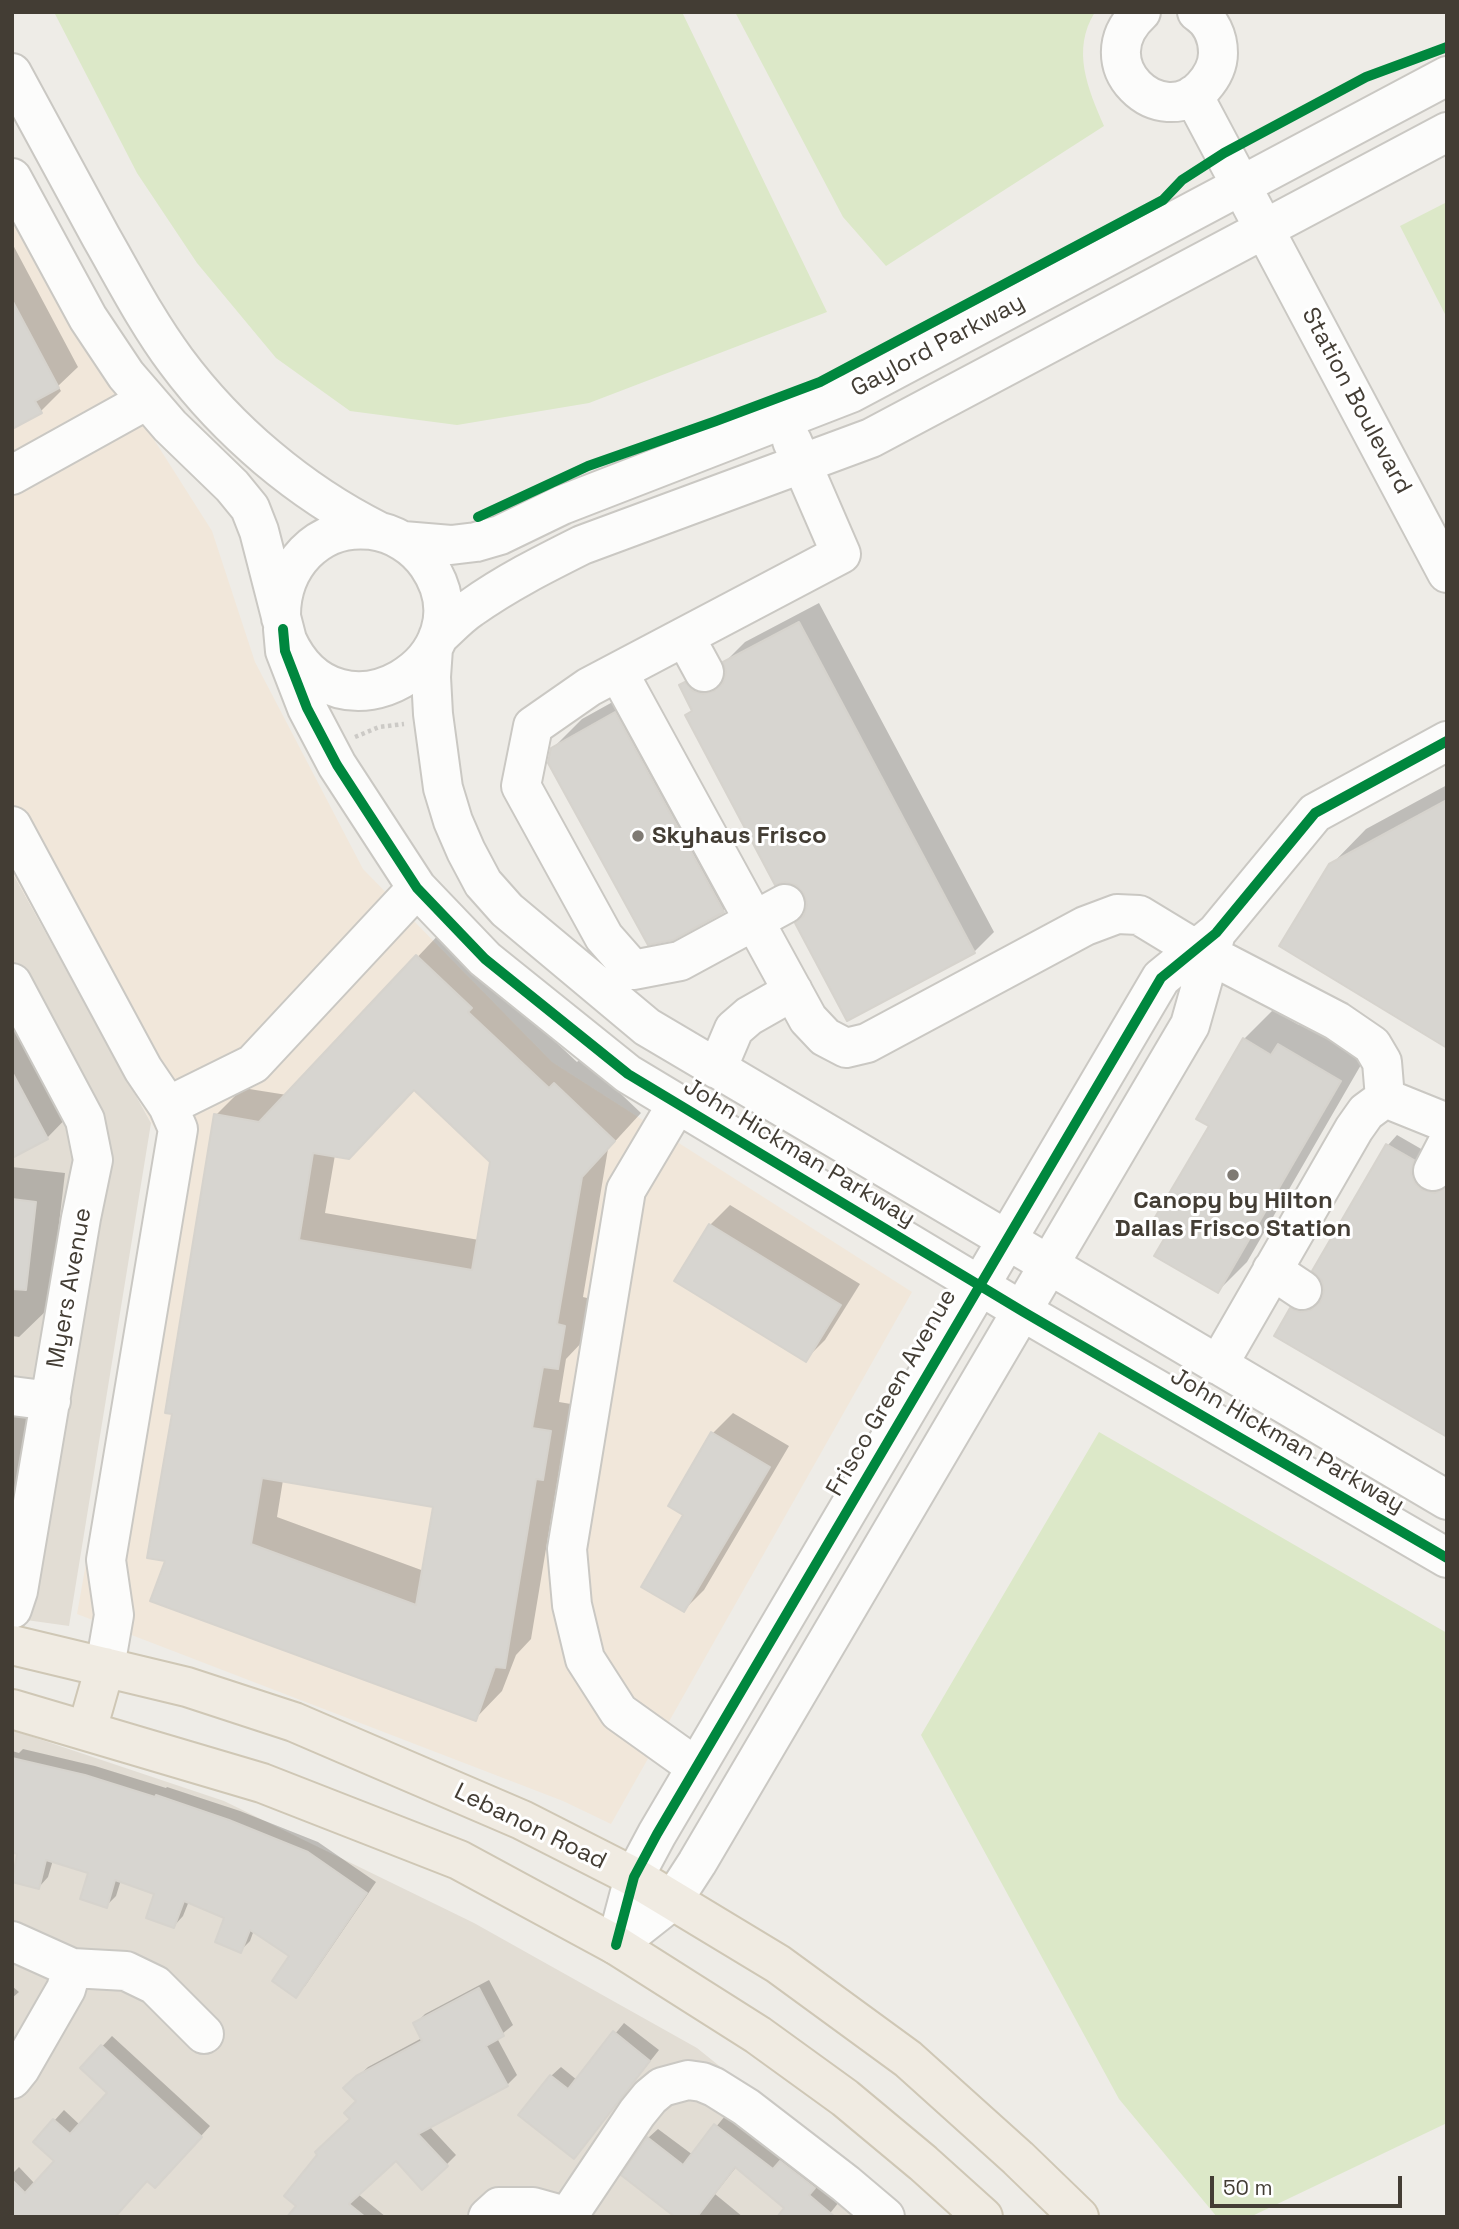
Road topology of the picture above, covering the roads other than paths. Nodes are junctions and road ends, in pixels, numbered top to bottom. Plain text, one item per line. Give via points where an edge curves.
1 (1141, 12) edge
2 (1197, 12) edge
3 (1447, 76) edge
4 (15, 87) edge
5 (1193, 95) junction
6 (1447, 132) edge
7 (12, 178) edge
8 (1241, 186) junction
9 (1265, 229) junction
10 (147, 400) junction
11 (783, 420) junction
12 (802, 464) junction
13 (12, 475) edge
14 (392, 536) junction
15 (1447, 573) edge
16 (282, 623) junction
17 (685, 637) junction
18 (435, 643) junction
19 (618, 672) junction
20 (704, 672) dead end
21 (1447, 741) edge
22 (12, 826) edge
23 (417, 888) junction
24 (770, 913) junction
25 (1207, 946) junction
26 (12, 983) edge
27 (793, 991) junction
28 (717, 1069) junction
29 (1385, 1098) junction
30 (677, 1104) junction
31 (168, 1106) junction
32 (1447, 1123) edge
33 (1006, 1241) junction
34 (1049, 1266) junction
35 (979, 1286) junction
36 (1022, 1311) junction
37 (1217, 1365) junction
38 (12, 1396) edge
39 (51, 1401) junction
40 (1447, 1500) edge
41 (1447, 1559) edge
42 (15, 1600) edge
43 (12, 1644) edge
44 (105, 1667) junction
45 (12, 1709) edge
46 (87, 1730) junction
47 (696, 1768) junction
48 (634, 1877) junction
49 (673, 1900) junction
50 (12, 1941) edge
51 (616, 1945) junction
52 (72, 1968) junction
53 (204, 2034) dead end
54 (12, 2079) edge
55 (494, 2212) edge
56 (568, 2216) edge
57 (885, 2217) edge
58 (983, 2217) edge
59 (1079, 2217) edge

1 - 5 street via 1123,35 1120,50 1129,80 1153,99 1169,102
2 - 5 street via 1213,29 1218,62 1211,78
3 - 8 street, Gaylord Parkway
4 - 14 street via 132,293 190,378 281,468 329,503
5 - 8 street, Station Boulevard
6 - 9 street, Gaylord Parkway
7 - 10 street, John Hickman Parkway via 94,327
8 - 9 street, Station Boulevard
8 - 11 street, Gaylord Parkway via 850,393
9 - 12 street, Gaylord Parkway via 871,438
9 - 15 street, Station Boulevard
10 - 13 street
10 - 16 street, John Hickman Parkway via 250,508
11 - 12 street
11 - 14 street, Gaylord Parkway via 562,505 500,535 451,545
12 - 17 street via 841,554
12 - 18 street, Gaylord Parkway via 582,545 470,608
14 - 16 street via 348,530 309,549 294,565 285,585
14 - 18 street via 422,557 435,577 442,613
16 - 18 street via 292,651 306,669 335,687 357,691 401,681 419,667
16 - 23 street, John Hickman Parkway via 285,651 313,719 337,765
17 - 19 street
17 - 20 street
18 - 28 street, John Hickman Parkway via 433,714 443,788 453,821 483,883 507,910 647,1027
19 - 24 street
19 - 24 street via 533,726 521,786 604,937 633,970 680,961
21 - 25 street, Frisco Green Avenue via 1315,813
22 - 31 street via 143,1069
23 - 30 street, John Hickman Parkway via 485,959 628,1074
23 - 31 street via 253,1064
24 - 27 street
25 - 27 street via 1139,915 1117,914 1085,926 867,1043 846,1048 825,1037 808,1019
25 - 29 street via 1371,1045 1382,1062
25 - 33 street, Frisco Green Avenue via 1161,978
25 - 34 street, Frisco Green Avenue via 1190,1025
26 - 39 street, Myers Avenue via 85,1120 93,1160
27 - 28 street via 734,1029
28 - 33 street, John Hickman Parkway
29 - 32 street
29 - 37 street via 1366,1112 1354,1129 1287,1280
30 - 35 street, John Hickman Parkway
30 - 47 street via 626,1190 567,1549 572,1605 585,1659 619,1712
31 - 44 street via 178,1129 106,1560 114,1615
33 - 34 street, John Hickman Parkway
33 - 35 street, Frisco Green Avenue
34 - 36 street, Frisco Green Avenue
34 - 37 street, John Hickman Parkway
35 - 36 street, John Hickman Parkway
35 - 47 street, Frisco Green Avenue
36 - 41 street, John Hickman Parkway
36 - 49 street, Frisco Green Avenue
37 - 40 street, John Hickman Parkway
38 - 39 street
39 - 42 street, Myers Avenue
43 - 44 main road, Lebanon Road
44 - 46 main road
44 - 48 main road, Lebanon Road via 294,1721 523,1820
45 - 46 main road
46 - 51 main road via 262,1783 459,1860
47 - 48 street, Frisco Green Avenue
48 - 49 main road, Lebanon Road
48 - 51 street, Frisco Green Avenue
49 - 51 street, Frisco Green Avenue
49 - 59 main road, Lebanon Road via 778,1964 908,2059
50 - 52 street
51 - 58 main road via 758,2035 845,2098
52 - 53 street via 126,1971 155,1986
52 - 54 street via 66,1989
55 - 56 street via 533,2207
56 - 57 street via 650,2097 662,2087 688,2080 714,2087 746,2107

